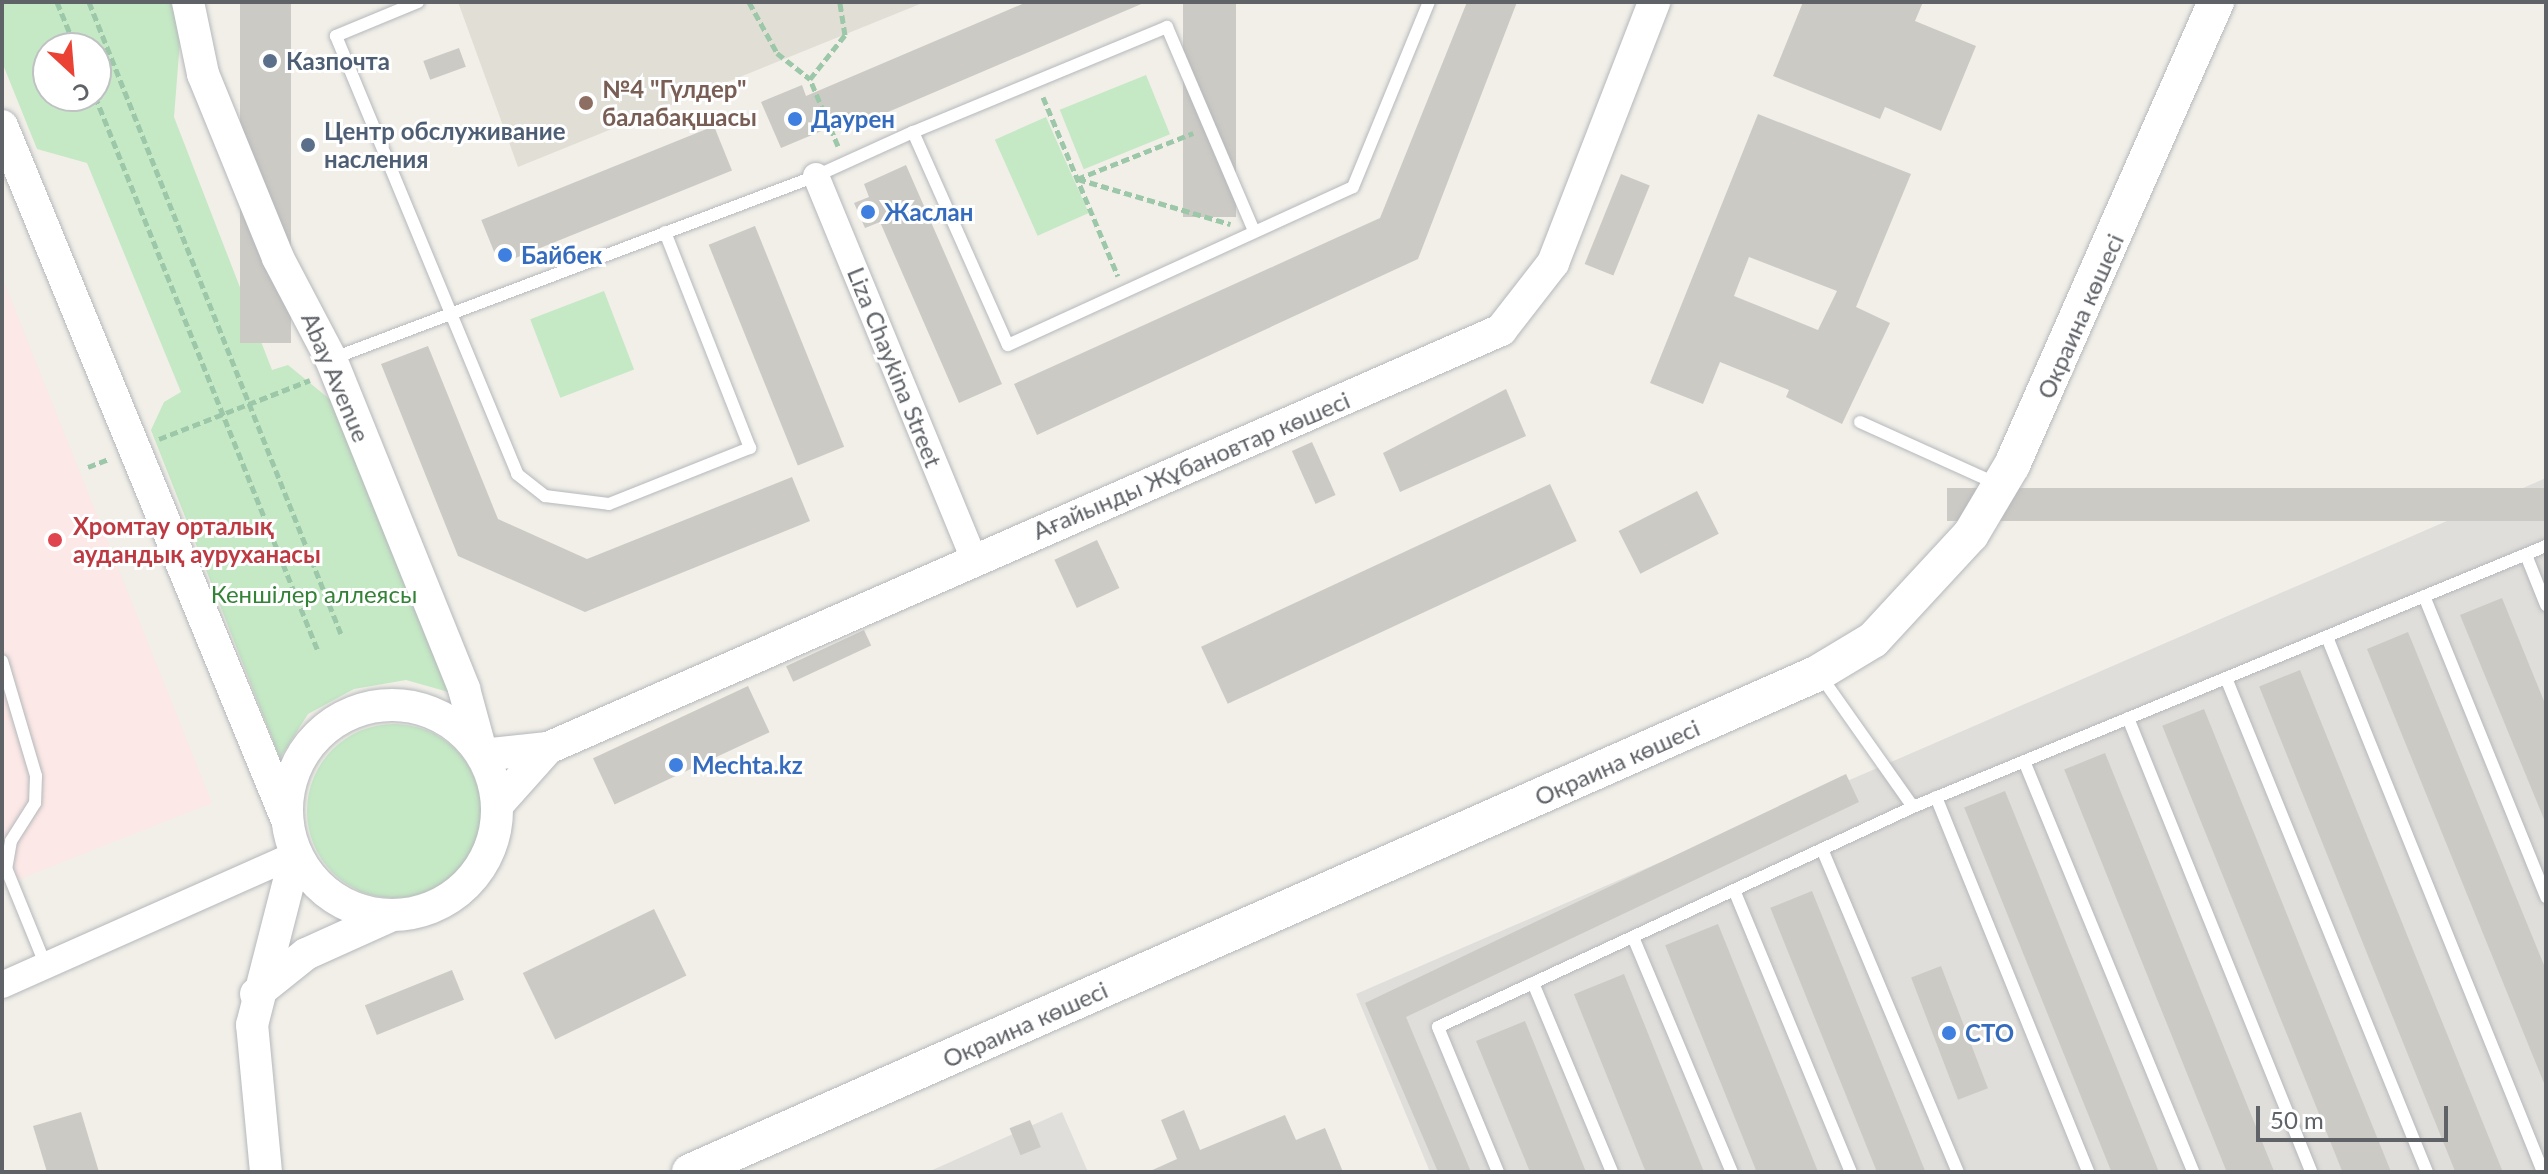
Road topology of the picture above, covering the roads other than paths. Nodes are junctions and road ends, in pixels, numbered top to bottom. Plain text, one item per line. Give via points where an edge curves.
1 (188, 2) edge
2 (418, 2) edge
3 (1429, 2) edge
4 (1654, 2) edge
5 (2216, 2) edge
6 (2, 126) edge
7 (913, 132) junction
8 (816, 176) junction
9 (1254, 231) junction
10 (665, 232) junction
11 (451, 314) junction
12 (333, 364) junction
13 (1860, 422) dead end
14 (1999, 486) junction
15 (2546, 546) edge
16 (2526, 555) junction
17 (974, 559) junction
18 (2424, 596) junction
19 (2546, 605) edge
20 (2327, 637) junction
21 (2, 661) edge
22 (1818, 673) junction
23 (2226, 678) junction
24 (2128, 718) junction
25 (548, 748) junction
26 (482, 755) junction
27 (2024, 761) junction
28 (1936, 797) junction
29 (498, 804) junction
30 (1913, 807) junction
31 (287, 820) junction
32 (1822, 849) junction
33 (296, 854) junction
34 (1734, 890) junction
35 (2546, 897) edge
36 (391, 915) junction
37 (1633, 937) junction
38 (46, 966) junction
39 (1533, 983) junction
40 (2, 985) edge
41 (256, 994) junction
42 (266, 1172) edge
43 (690, 1172) edge
44 (1498, 1172) edge
45 (1612, 1172) edge
46 (1732, 1172) edge
47 (1851, 1172) edge
48 (1958, 1172) edge
49 (2088, 1172) edge
50 (2193, 1172) edge
51 (2311, 1172) edge
52 (2427, 1172) edge
53 (2543, 1172) edge

1 - 12 street, Abay Avenue via 203,74 278,258
2 - 11 lane via 336,36
3 - 9 lane via 1353,187
4 - 17 street, Ағайынды Жұбановтар көшесі via 1553,263 1501,330
5 - 14 main road, Окраина көшесі
6 - 31 street
7 - 8 lane
7 - 9 lane via 1167,27
7 - 9 lane via 1008,345
8 - 10 lane
8 - 17 street, Liza Chaykina Street
10 - 11 lane
10 - 11 lane via 750,448 609,504 574,505 517,474
11 - 12 lane
12 - 26 street, Abay Avenue via 464,689
13 - 14 lane
14 - 22 main road, Окраина көшесі via 1971,534 1910,606
15 - 16 lane
16 - 18 lane
16 - 19 lane
17 - 25 street, Ағайынды Жұбановтар көшесі
18 - 20 lane
18 - 35 lane
20 - 23 lane
20 - 53 lane
21 - 38 lane via 36,776 35,803 11,841 6,868
22 - 30 lane
22 - 43 main road, Окраина көшесі
23 - 24 lane
23 - 52 lane
24 - 27 lane
24 - 51 lane
25 - 26 street
25 - 29 street
26 - 29 street
26 - 31 street via 428,711 359,710 304,753
27 - 28 lane
27 - 50 lane
28 - 30 lane
28 - 49 lane
29 - 36 street via 489,852 468,882 439,905
30 - 32 lane
31 - 33 street
32 - 34 lane
32 - 48 lane
33 - 36 street via 325,892
33 - 38 street
33 - 41 street
34 - 37 lane
34 - 47 lane
36 - 41 street via 306,954
37 - 39 lane
37 - 46 lane
38 - 40 street
39 - 44 lane via 1438,1027
39 - 45 lane
41 - 42 street via 253,1057

